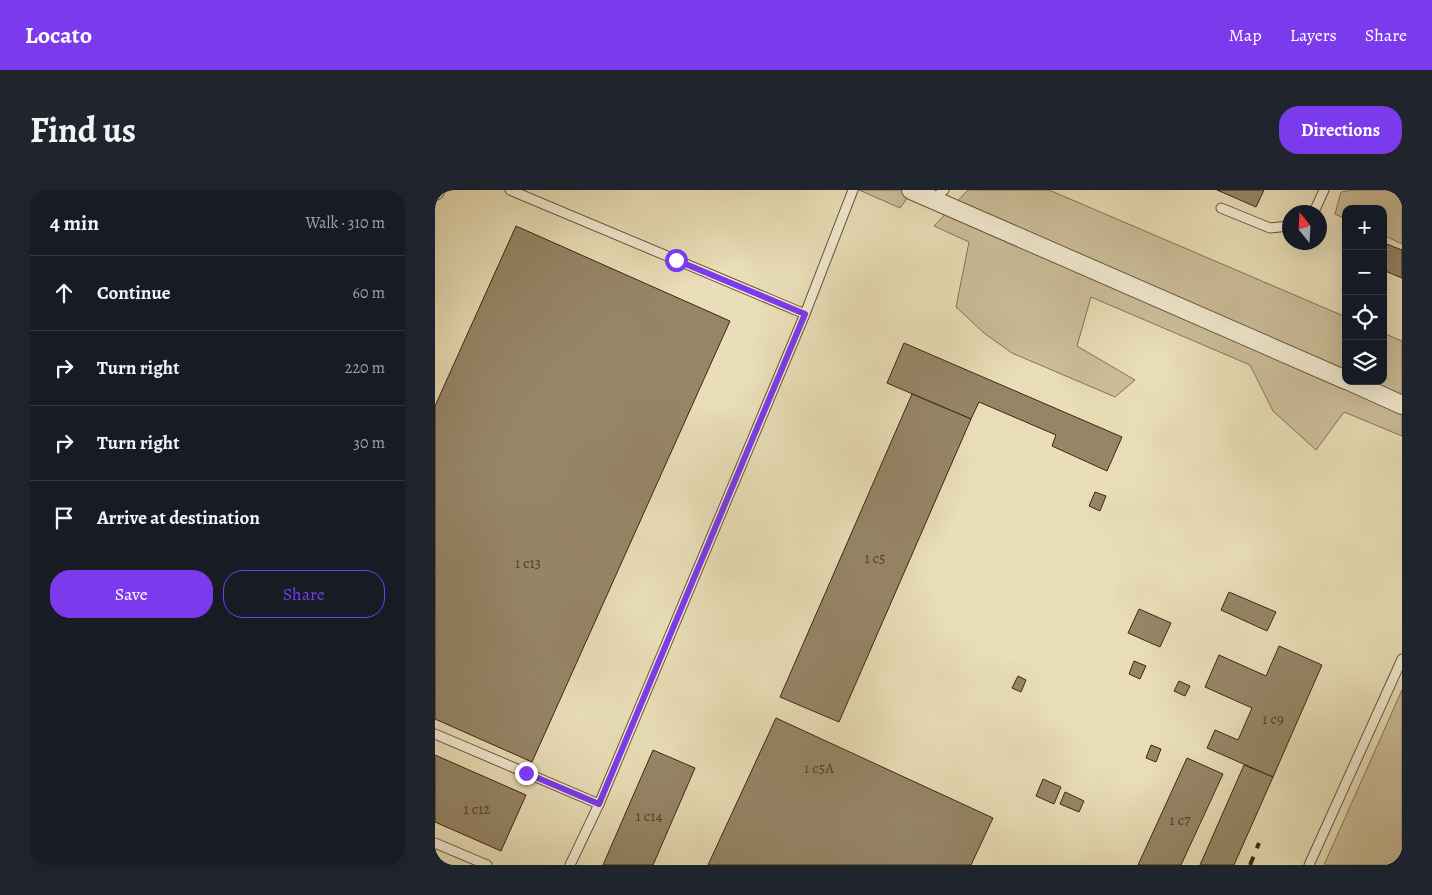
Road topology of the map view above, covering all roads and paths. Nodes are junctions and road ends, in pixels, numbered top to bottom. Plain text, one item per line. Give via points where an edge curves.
1 (510, 190) edge
2 (853, 190) edge
3 (911, 190) edge
4 (1324, 190) edge
5 (938, 195) edge
6 (1317, 205) edge
7 (1221, 208) dead end
8 (1282, 227) edge
9 (805, 314) junction
10 (1342, 379) edge
11 (1356, 385) edge
12 (1402, 405) edge
13 (1402, 658) edge
14 (435, 734) edge
15 (599, 804) junction
16 (435, 843) edge
17 (487, 865) edge
18 (570, 865) edge
19 (1309, 865) edge

1 - 9 lane
2 - 9 lane
3 - 5 street
4 - 6 lane
5 - 10 street
7 - 8 lane via 1269,228
9 - 15 lane
11 - 12 street
13 - 19 lane
14 - 15 lane
15 - 18 lane
16 - 17 lane

